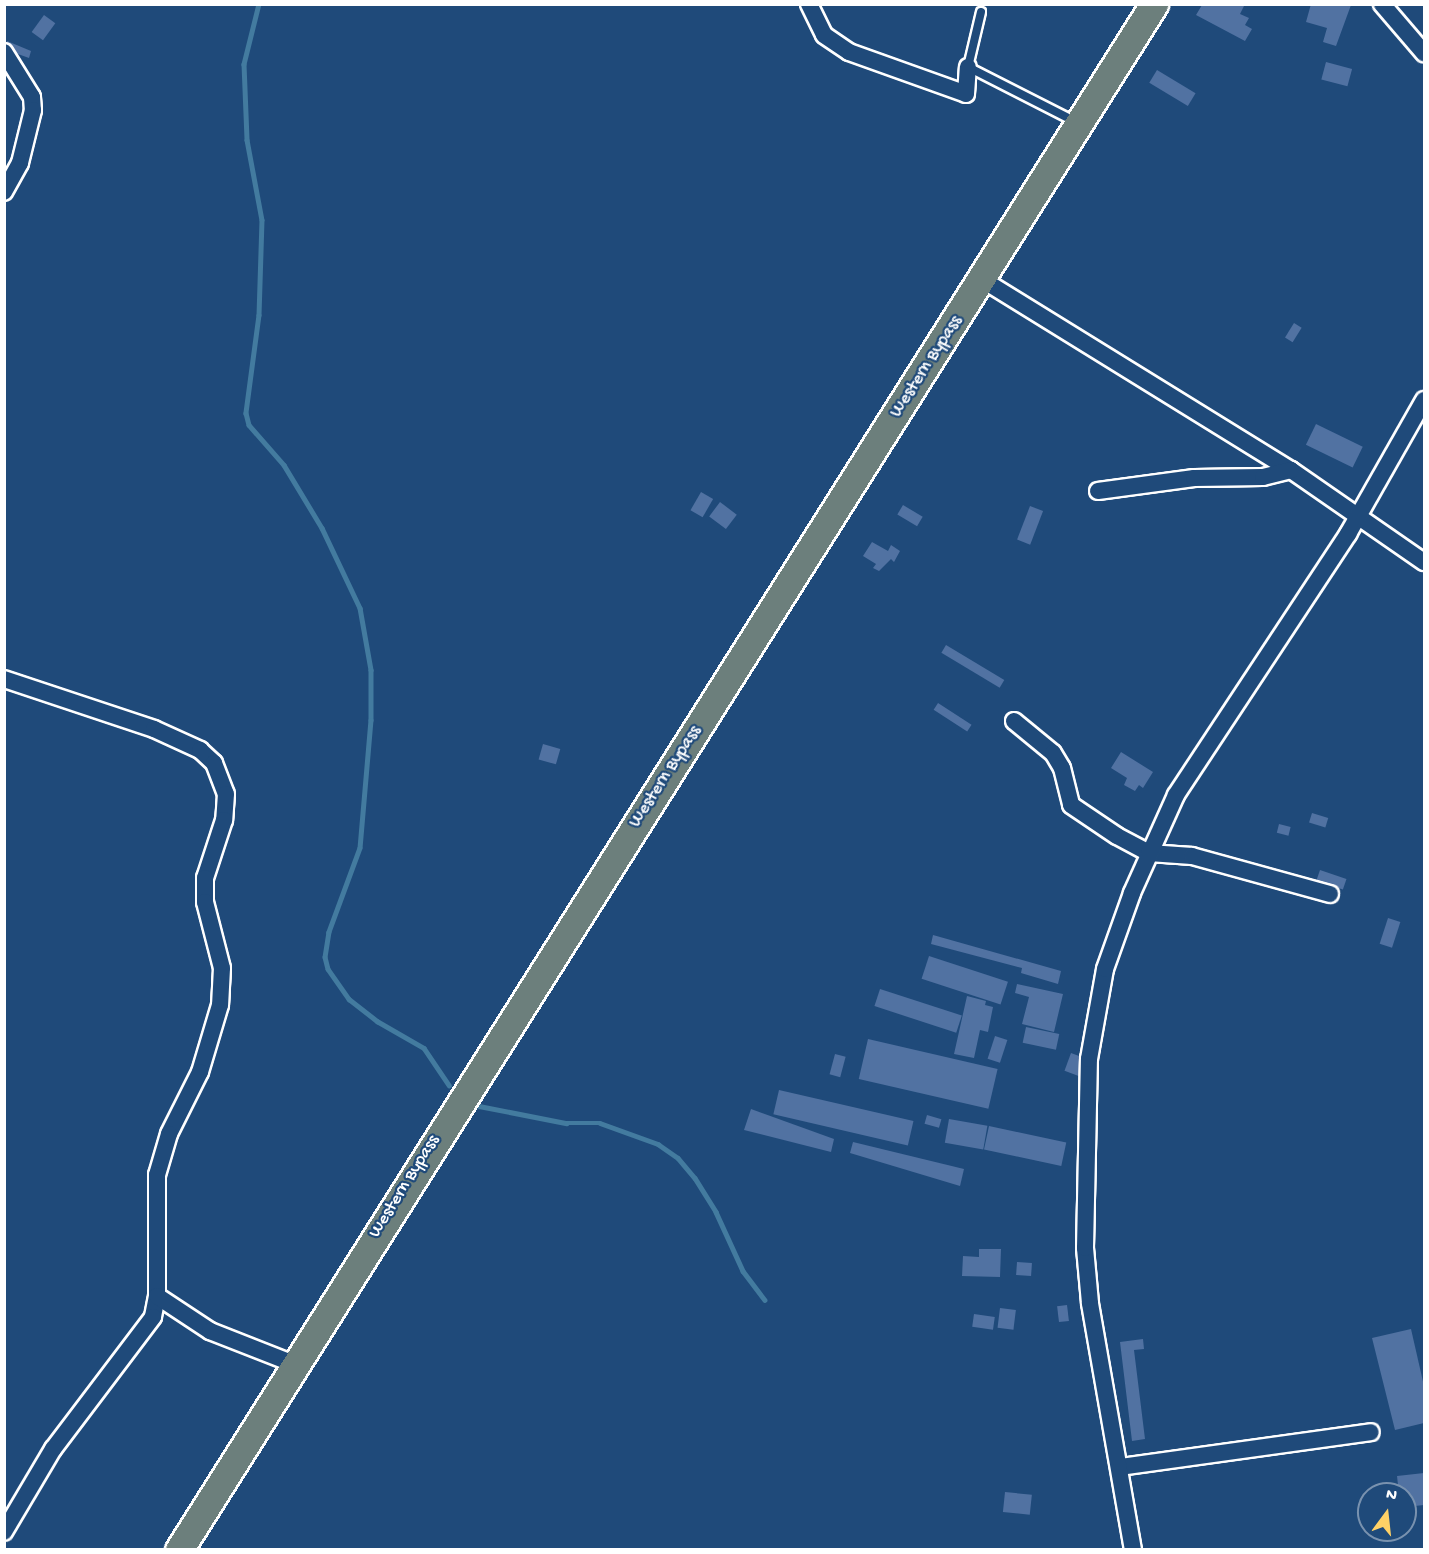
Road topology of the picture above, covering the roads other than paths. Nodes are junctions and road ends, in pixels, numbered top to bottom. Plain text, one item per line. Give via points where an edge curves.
1 (809, 4) edge
2 (1154, 4) edge
3 (1382, 4) edge
4 (981, 12) dead end
5 (4, 52) edge
6 (1425, 53) edge
7 (968, 67) junction
8 (1079, 124) junction
9 (4, 192) edge
10 (983, 280) junction
11 (1425, 400) edge
12 (1291, 470) junction
13 (1098, 492) dead end
14 (1355, 516) junction
15 (1425, 562) edge
16 (4, 679) edge
17 (1014, 721) dead end
18 (1149, 853) junction
19 (1330, 894) dead end
20 (157, 1296) junction
21 (294, 1364) junction
22 (1371, 1432) dead end
23 (1120, 1467) junction
24 (4, 1532) edge
25 (179, 1550) edge
26 (1133, 1550) edge

1 - 7 street via 824,35 849,52 966,94
2 - 8 main road, Western Bypass
3 - 6 street
4 - 7 lane
5 - 9 street via 32,97 33,111 20,163
7 - 8 lane
8 - 10 main road, Western Bypass
10 - 12 street
10 - 21 main road, Western Bypass
11 - 14 street
12 - 13 street via 1263,477 1194,478
12 - 14 street
14 - 15 street
14 - 18 street via 1348,534 1237,707 1189,774
16 - 20 street via 154,729 200,750 214,763 226,794 224,820 205,878 205,902 222,968 220,1005 200,1072 169,1134 157,1174
17 - 18 street via 1053,753 1062,768 1071,805 1094,823
18 - 19 street via 1192,856
18 - 23 street via 1105,969 1089,1059 1085,1248 1090,1303
20 - 21 street via 210,1331
20 - 24 street via 153,1317 53,1449
21 - 25 main road, Western Bypass
22 - 23 street
23 - 26 street

